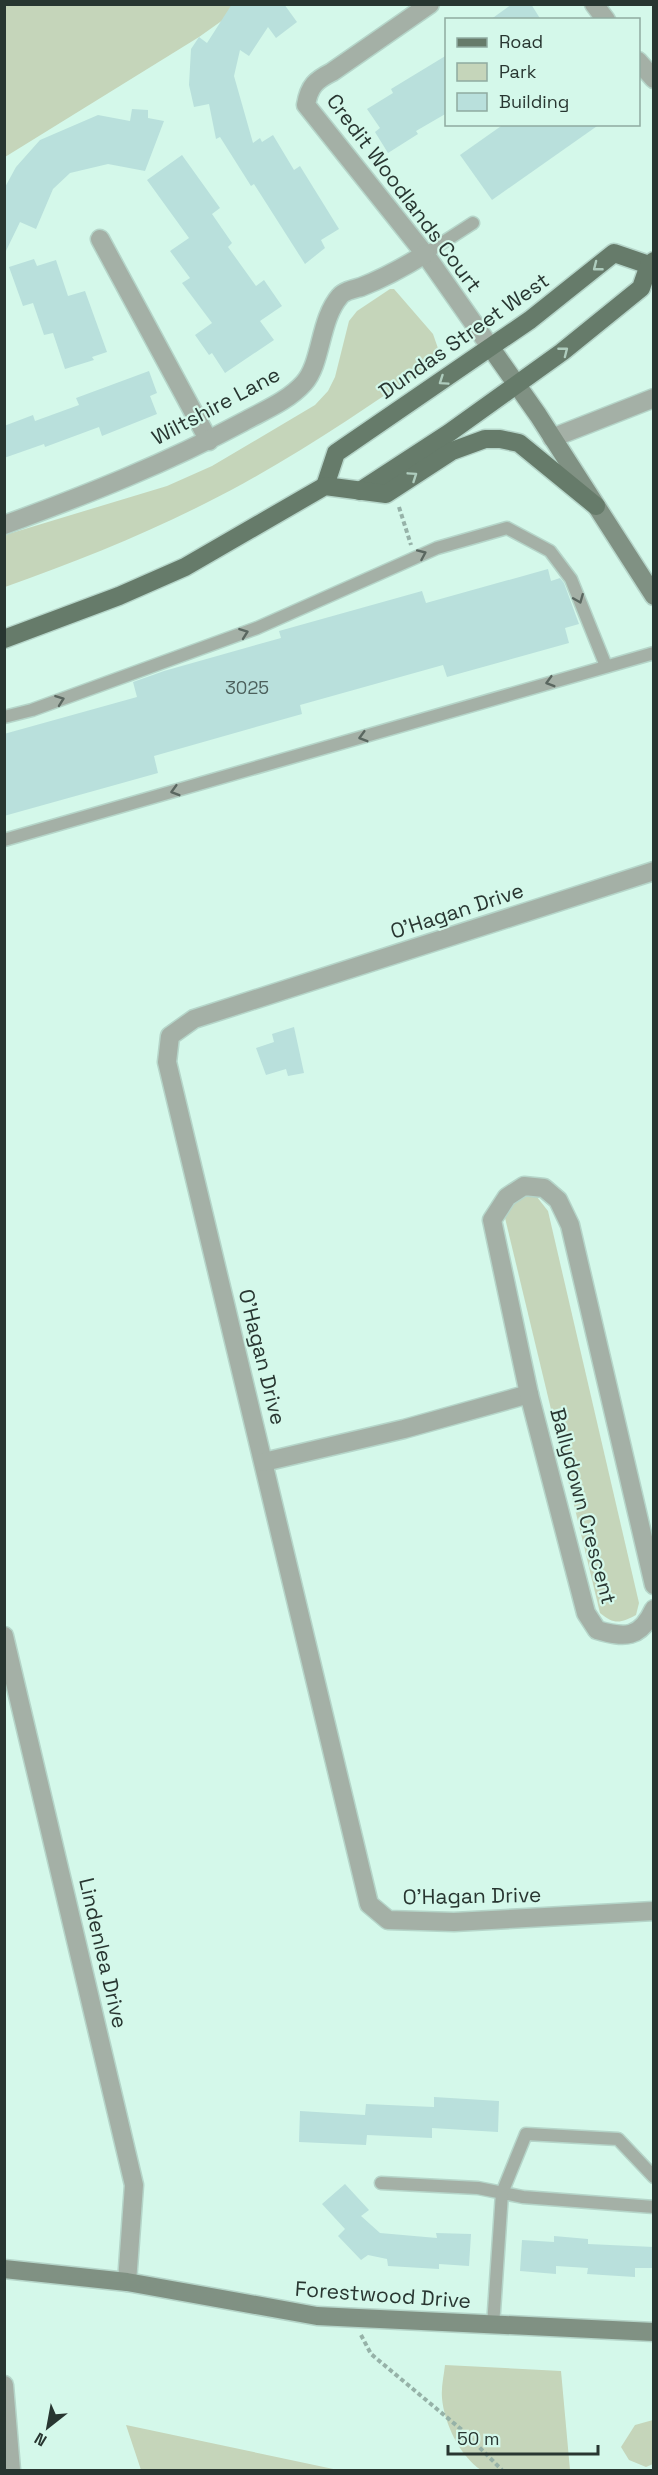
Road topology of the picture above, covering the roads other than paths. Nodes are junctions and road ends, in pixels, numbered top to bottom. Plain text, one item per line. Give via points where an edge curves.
1 (430, 4) edge
2 (594, 4) edge
3 (604, 18) edge
4 (640, 62) edge
5 (654, 80) edge
6 (473, 223) dead end
7 (100, 239) dead end
8 (425, 254) junction
9 (651, 263) edge
10 (490, 348) junction
11 (517, 385) junction
12 (654, 398) edge
13 (552, 438) junction
14 (209, 441) junction
15 (325, 486) junction
16 (360, 491) junction
17 (596, 506) junction
18 (4, 525) edge
19 (654, 596) edge
20 (4, 639) edge
21 (654, 653) edge
22 (606, 666) junction
23 (4, 717) edge
24 (4, 840) edge
25 (654, 871) edge
26 (529, 1394) junction
27 (264, 1462) junction
28 (654, 1585) edge
29 (654, 1609) edge
30 (4, 1636) edge
31 (654, 1911) edge
32 (654, 2177) edge
33 (381, 2183) dead end
34 (502, 2193) junction
35 (654, 2207) edge
36 (4, 2269) edge
37 (126, 2282) junction
38 (493, 2326) junction
39 (654, 2332) edge
40 (4, 2385) edge
41 (11, 2470) edge

1 - 8 street, Credit Woodlands Court via 315,81 308,91 306,105
2 - 3 street
4 - 5 street
6 - 8 lane
7 - 14 street
8 - 10 street, Credit Woodlands Court
8 - 14 street, Wiltshire Lane via 394,274 341,294 330,312 313,368 304,383 282,402
9 -> 10 main road, Dundas Street West via 614,253
11 -> 9 main road, Dundas Street West via 641,288
10 - 11 street, Credit Woodlands Court
10 -> 15 main road, Dundas Street West via 336,453
11 - 13 street, Credit Woodlands Court
11 - 16 main road, Dundas Street West
12 - 13 street
13 - 17 street, Credit Woodlands Court
14 - 18 street, Wiltshire Lane
15 - 16 main road
15 - 20 main road via 185,567
16 -> 17 main road via 386,494 452,450 485,439 500,439 519,443
17 - 19 street, Credit Woodlands Court
21 - 22 lane
23 -> 22 lane via 257,628 437,548 507,528 550,551 571,579
22 -> 24 lane
25 - 27 street, O'Hagan Drive via 194,1019 170,1036 167,1062
26 - 27 street, Ballydown Crescent
26 - 28 street, Ballydown Crescent via 492,1220 507,1197 524,1186 544,1188 558,1200 570,1226
26 - 29 street, Ballydown Crescent via 586,1613 597,1630 628,1636 644,1626
27 - 31 street, O'Hagan Drive via 369,1904 388,1920 454,1922
30 - 37 street, Lindenlea Drive via 134,2185
32 - 34 lane via 618,2139 526,2134
33 - 34 lane via 478,2188
34 - 35 lane
34 - 38 lane
36 - 37 street, Forestwood Drive
37 - 38 street, Forestwood Drive via 317,2316
38 - 39 street, Forestwood Drive
40 - 41 street

